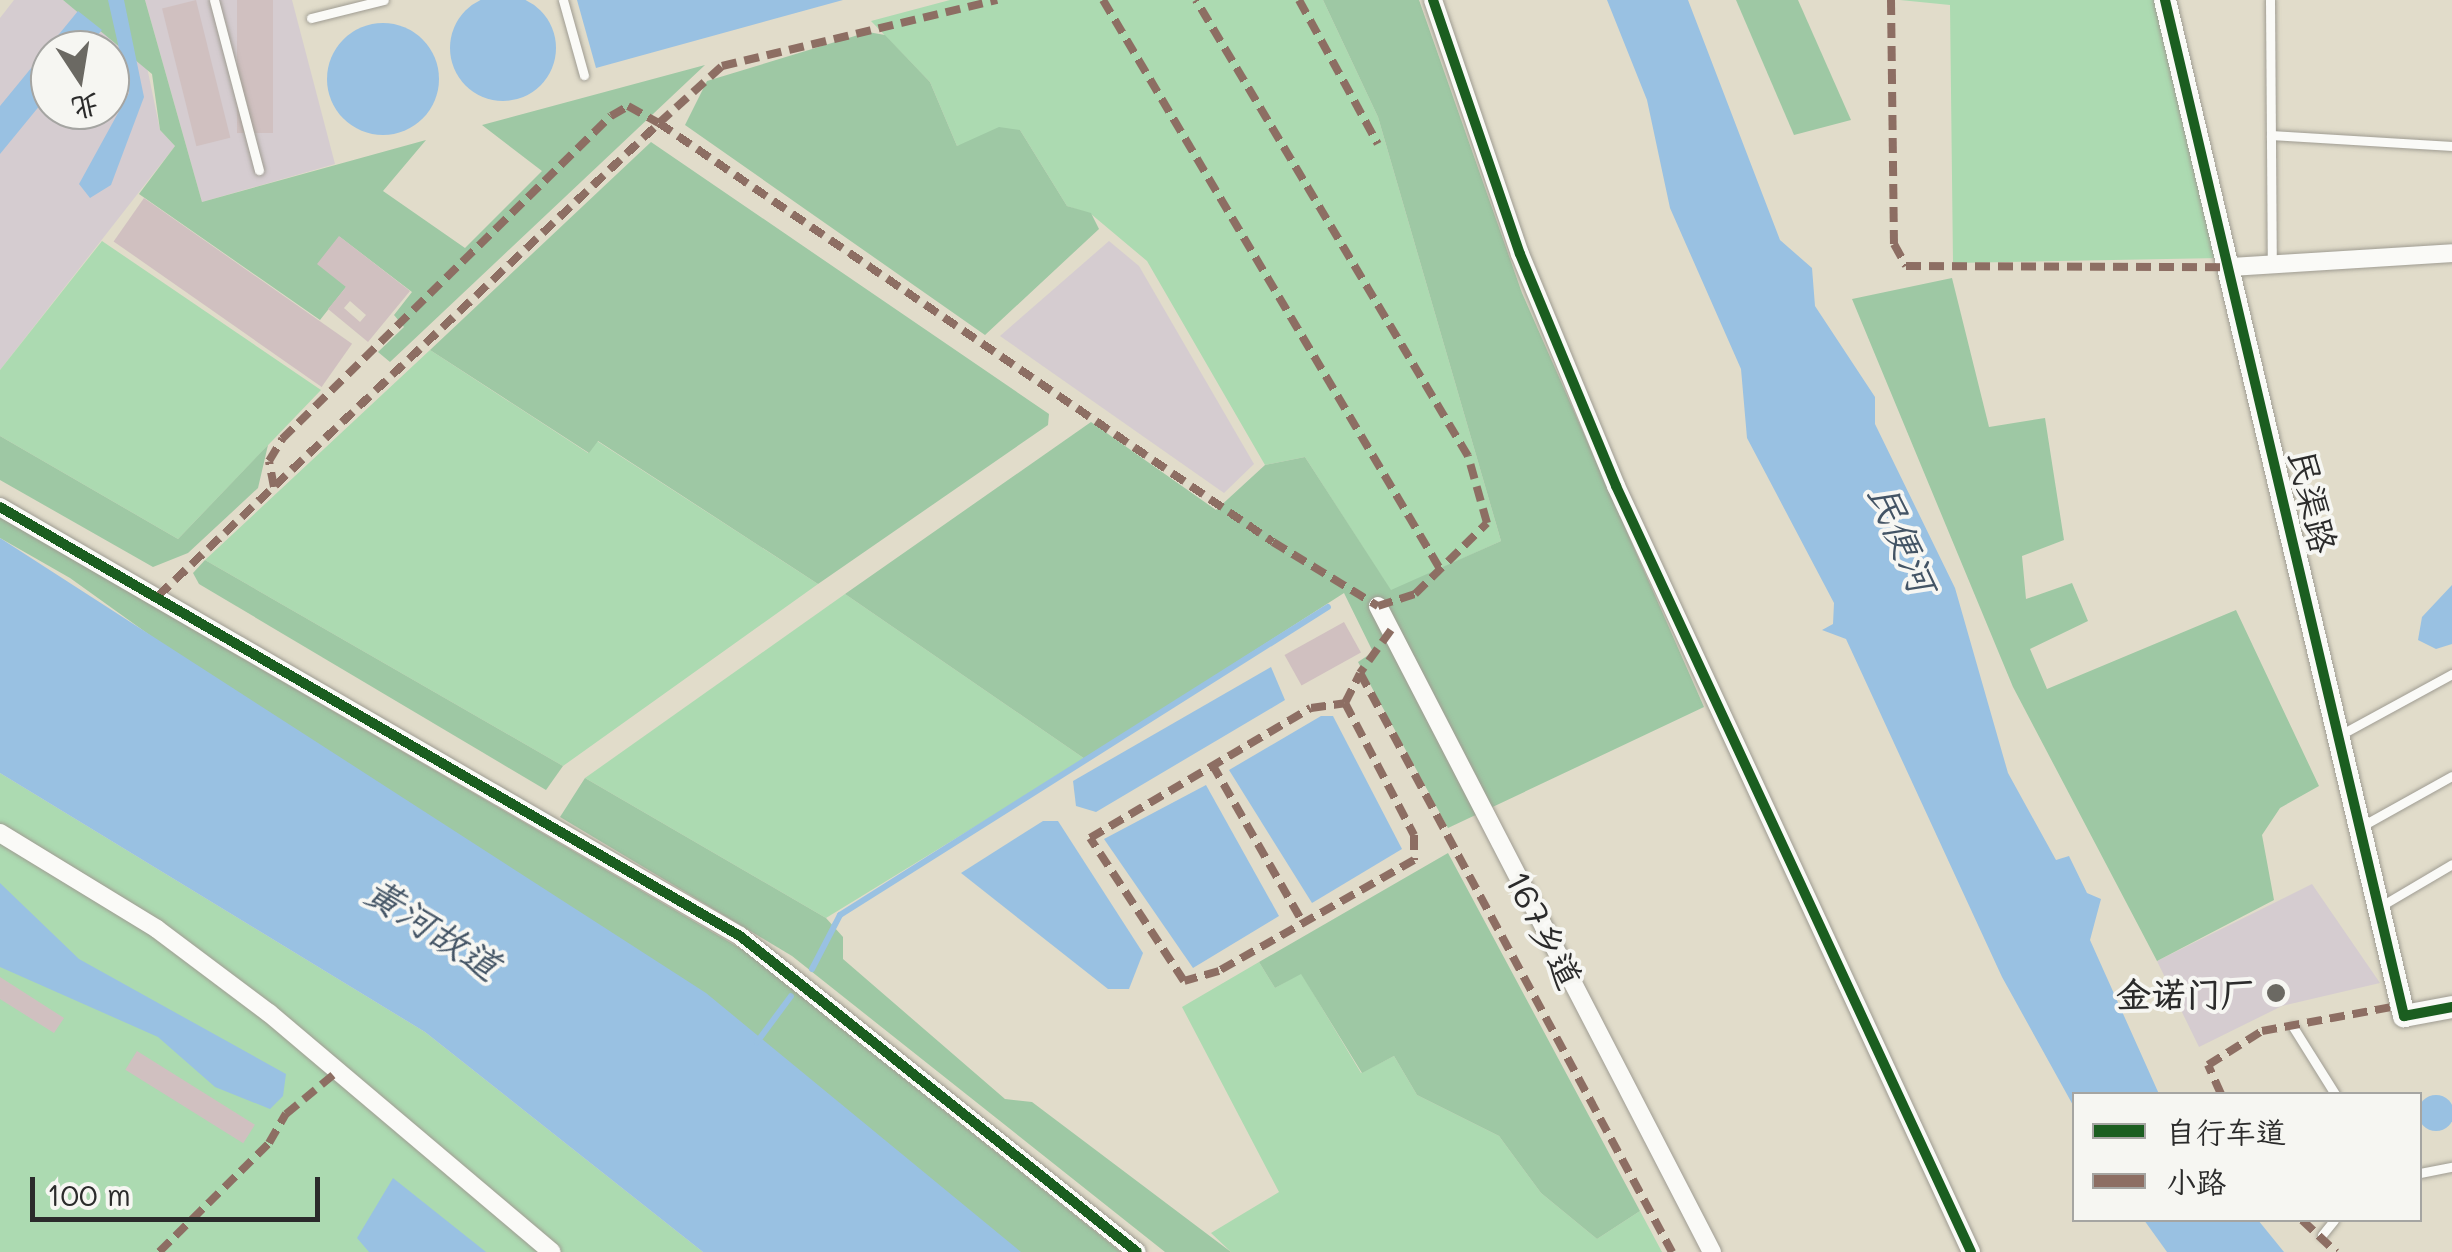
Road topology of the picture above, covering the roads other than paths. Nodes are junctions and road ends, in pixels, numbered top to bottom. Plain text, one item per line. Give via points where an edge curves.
1 (214, 0) edge
2 (384, 0) edge
3 (563, 0) edge
4 (1434, 0) edge
5 (2165, 0) edge
6 (2270, 0) edge
7 (312, 18) dead end
8 (584, 76) dead end
9 (2271, 135) junction
10 (2452, 146) edge
11 (259, 170) dead end
12 (2452, 253) edge
13 (2272, 264) junction
14 (2232, 267) junction
15 (0, 507) edge
16 (1378, 606) dead end
17 (2452, 674) edge
18 (2340, 735) junction
19 (2452, 776) edge
20 (2361, 826) junction
21 (0, 834) edge
22 (2452, 864) edge
23 (2379, 907) junction
24 (2452, 1007) edge
25 (2293, 1027) dead end
26 (2334, 1092) edge
27 (2452, 1167) edge
28 (2422, 1173) edge
29 (2332, 1222) edge
30 (2322, 1235) dead end
31 (552, 1252) edge
32 (1137, 1252) edge
33 (1712, 1252) edge
34 (1970, 1252) edge

1 - 11 lane
2 - 7 lane
3 - 8 lane
4 - 34 street via 1520,254 1616,486
5 - 14 street, 民渠路
6 - 9 lane
9 - 10 lane
9 - 13 lane
12 - 13 street
13 - 14 street
14 - 18 street, 民渠路
15 - 32 street via 740,936
16 - 33 street, 167乡道
17 - 18 lane
18 - 20 street, 民渠路
19 - 20 lane
20 - 23 street, 民渠路
21 - 31 street via 157,929 269,1013
22 - 23 lane
23 - 24 street, 民渠路 via 2404,1016
25 - 26 lane
27 - 28 lane
29 - 30 lane

